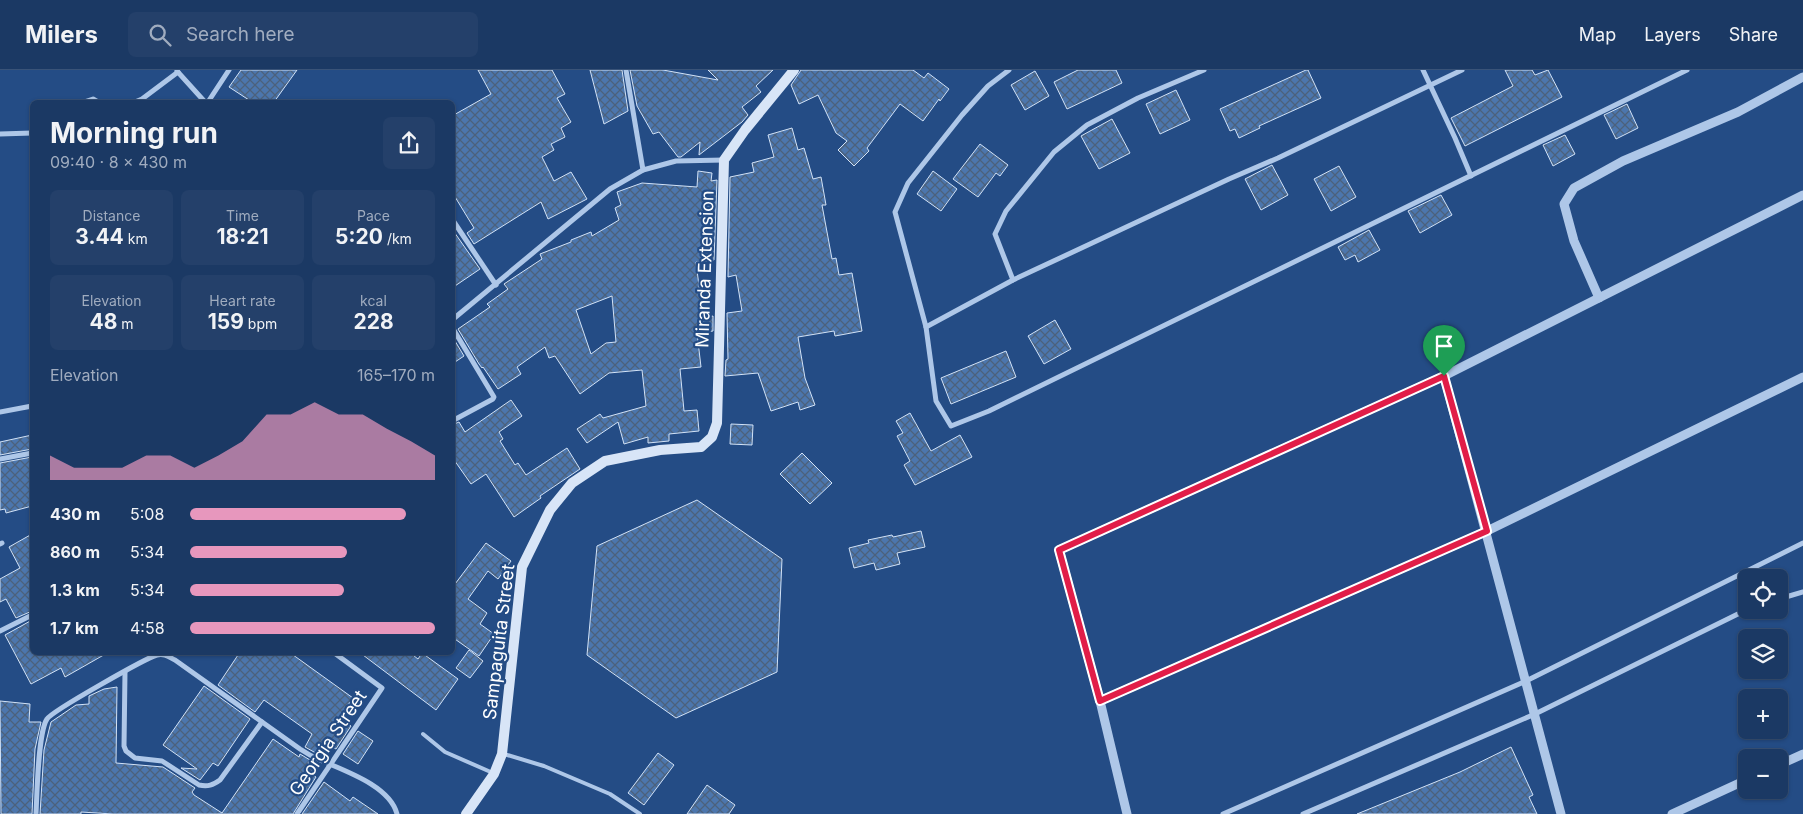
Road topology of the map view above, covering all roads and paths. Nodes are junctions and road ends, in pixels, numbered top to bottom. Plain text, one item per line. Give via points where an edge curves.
1 (229, 70) edge
2 (626, 70) edge
3 (794, 70) edge
4 (1009, 70) edge
5 (1204, 70) edge
6 (1423, 70) edge
7 (1462, 70) edge
8 (1687, 70) edge
9 (177, 71) edge
10 (1803, 77) edge
11 (1430, 85) junction
12 (142, 100) edge
13 (204, 100) edge
14 (207, 100) edge
15 (30, 133) edge
16 (0, 134) edge
17 (724, 160) junction
18 (643, 170) junction
19 (1470, 176) junction
20 (1803, 196) edge
21 (455, 224) edge
22 (1013, 280) junction
23 (496, 285) junction
24 (1599, 298) junction
25 (455, 318) edge
26 (926, 327) junction
27 (455, 332) edge
28 (1444, 376) junction
29 (1803, 376) edge
30 (30, 406) edge
31 (0, 412) edge
32 (455, 419) edge
33 (660, 450) joint
34 (30, 453) edge
35 (0, 459) edge
36 (1487, 531) junction
37 (1803, 543) edge
38 (1803, 592) edge
39 (1788, 596) edge
40 (1738, 614) edge
41 (30, 616) edge
42 (0, 631) edge
43 (337, 655) edge
44 (125, 672) junction
45 (1526, 681) junction
46 (1100, 701) junction
47 (1535, 714) junction
48 (262, 722) junction
49 (423, 734) dead end
50 (502, 754) junction
51 (1803, 754) edge
52 (1788, 761) edge
53 (332, 764) junction
54 (494, 774) junction
55 (1738, 784) edge
56 (36, 814) edge
57 (297, 814) edge
58 (397, 814) edge
59 (466, 814) edge
60 (640, 814) edge
61 (1127, 814) edge
62 (1224, 814) edge
63 (1304, 814) edge
64 (1561, 814) edge
65 (1672, 814) edge

1 - 14 street
2 - 18 street
3 - 17 main road
4 - 26 street via 988,86 962,114 908,183 895,212
5 - 22 street via 1138,98 1087,125 1054,152 1006,211 995,234
6 - 11 street
7 - 11 street
8 - 19 street
9 - 12 street
9 - 13 street
10 - 24 street via 1738,112 1623,161 1574,188 1564,204 1574,241
11 - 19 street
11 - 22 street
15 - 16 street
17 - 18 street via 676,161
17 - 33 main road, Miranda Extension via 717,423 712,437 701,447
18 - 23 street via 610,189
19 - 26 street via 989,411 951,426 936,401
20 - 24 street
21 - 23 street
22 - 26 street
23 - 25 street
24 - 28 street
27 - 32 street via 494,397
28 - 36 street
28 - 46 street via 1059,550
29 - 36 street
30 - 31 street
33 - 50 main road, Sampaguita Street via 605,461 572,483 550,510 537,535 522,567
34 - 35 street
36 - 45 street
36 - 46 street
37 - 45 street
38 - 39 street
40 - 47 street
41 - 42 street
43 - 53 street, Georgia Street via 382,688
44 - 48 street via 157,655 168,656
44 - 48 street via 126,751 135,758 162,761 199,785 213,785 220,780
44 - 56 street via 56,710 46,719 42,733
45 - 47 street
45 - 62 street
46 - 61 street
47 - 63 street
47 - 64 street
48 - 53 street via 316,758
49 - 54 lane via 445,752
50 - 54 main road, Sampaguita Street
50 - 60 lane via 544,766 610,794
51 - 52 street
53 - 57 street, Georgia Street
53 - 58 street via 381,790 395,806
54 - 59 main road, Sampaguita Street
55 - 65 street

